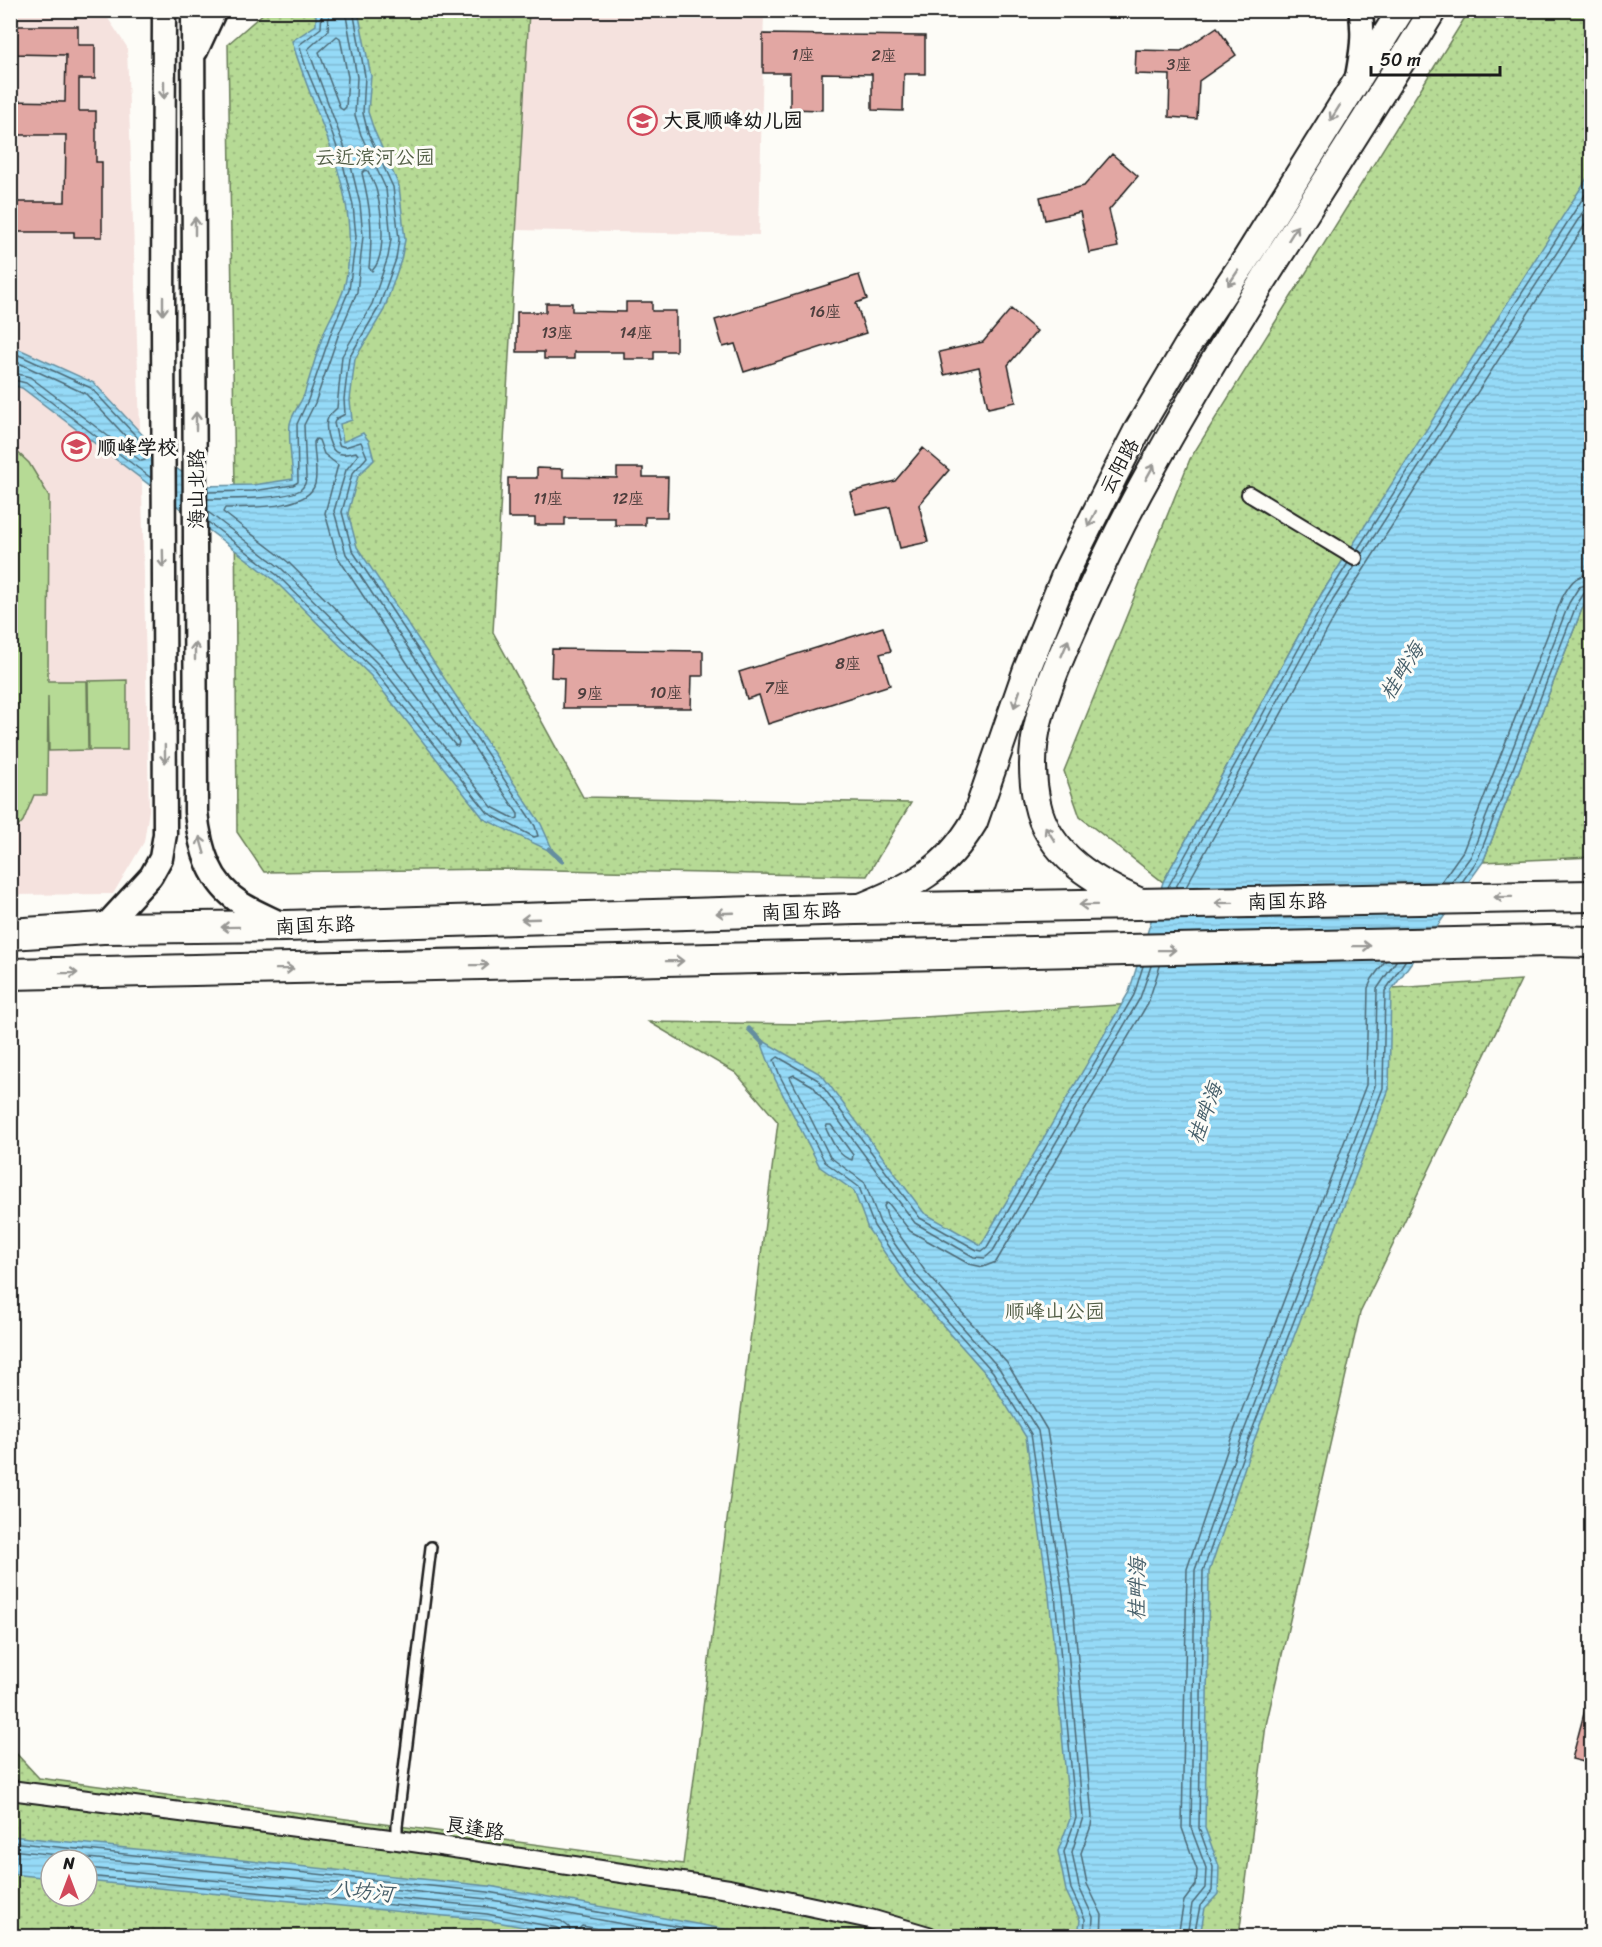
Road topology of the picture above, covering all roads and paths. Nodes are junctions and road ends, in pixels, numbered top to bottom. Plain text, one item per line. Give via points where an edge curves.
1 (147, 10) edge
2 (165, 10) edge
3 (193, 10) edge
4 (215, 10) edge
5 (1360, 10) edge
6 (1401, 10) edge
7 (1433, 10) edge
8 (193, 58) junction
9 (164, 60) junction
10 (1357, 79) junction
11 (1250, 494) dead end
12 (1354, 558) dead end
13 (1104, 559) junction
14 (1067, 570) junction
15 (1592, 896) edge
16 (1146, 904) junction
17 (856, 909) junction
18 (285, 926) junction
19 (103, 928) junction
20 (10, 934) edge
21 (1592, 942) edge
22 (10, 974) edge
23 (431, 1547) dead end
24 (10, 1790) edge
25 (397, 1840) junction
26 (928, 1936) edge

1 - 9 street
2 - 9 street, 海山北路
3 - 8 street, 海山北路
4 - 8 street
5 - 10 street via 1363,45
6 - 10 main road, 云阳路
13 -> 7 main road, 云阳路 via 1219,353
18 -> 8 street, 海山北路 via 226,891 209,869 196,812
9 -> 19 street, 海山北路 via 165,834 161,858 151,876
10 -> 14 main road, 云阳路 via 1137,431
11 - 12 street
13 - 14 main road via 1075,594 1067,591
16 -> 13 main road, 云阳路 via 1109,888 1070,861 1047,831 1037,805 1033,778 1034,747 1047,693
14 -> 17 main road, 云阳路 via 1027,669 985,795 963,841 925,877
15 -> 16 highway, 南国东路
16 -> 17 highway, 南国东路
17 -> 18 highway, 南国东路
18 -> 19 highway, 南国东路
19 - 20 highway, 南国东路
22 -> 21 highway
23 - 25 lane
24 - 25 street, 良逢路
25 - 26 street, 良逢路 via 729,1889 870,1919

